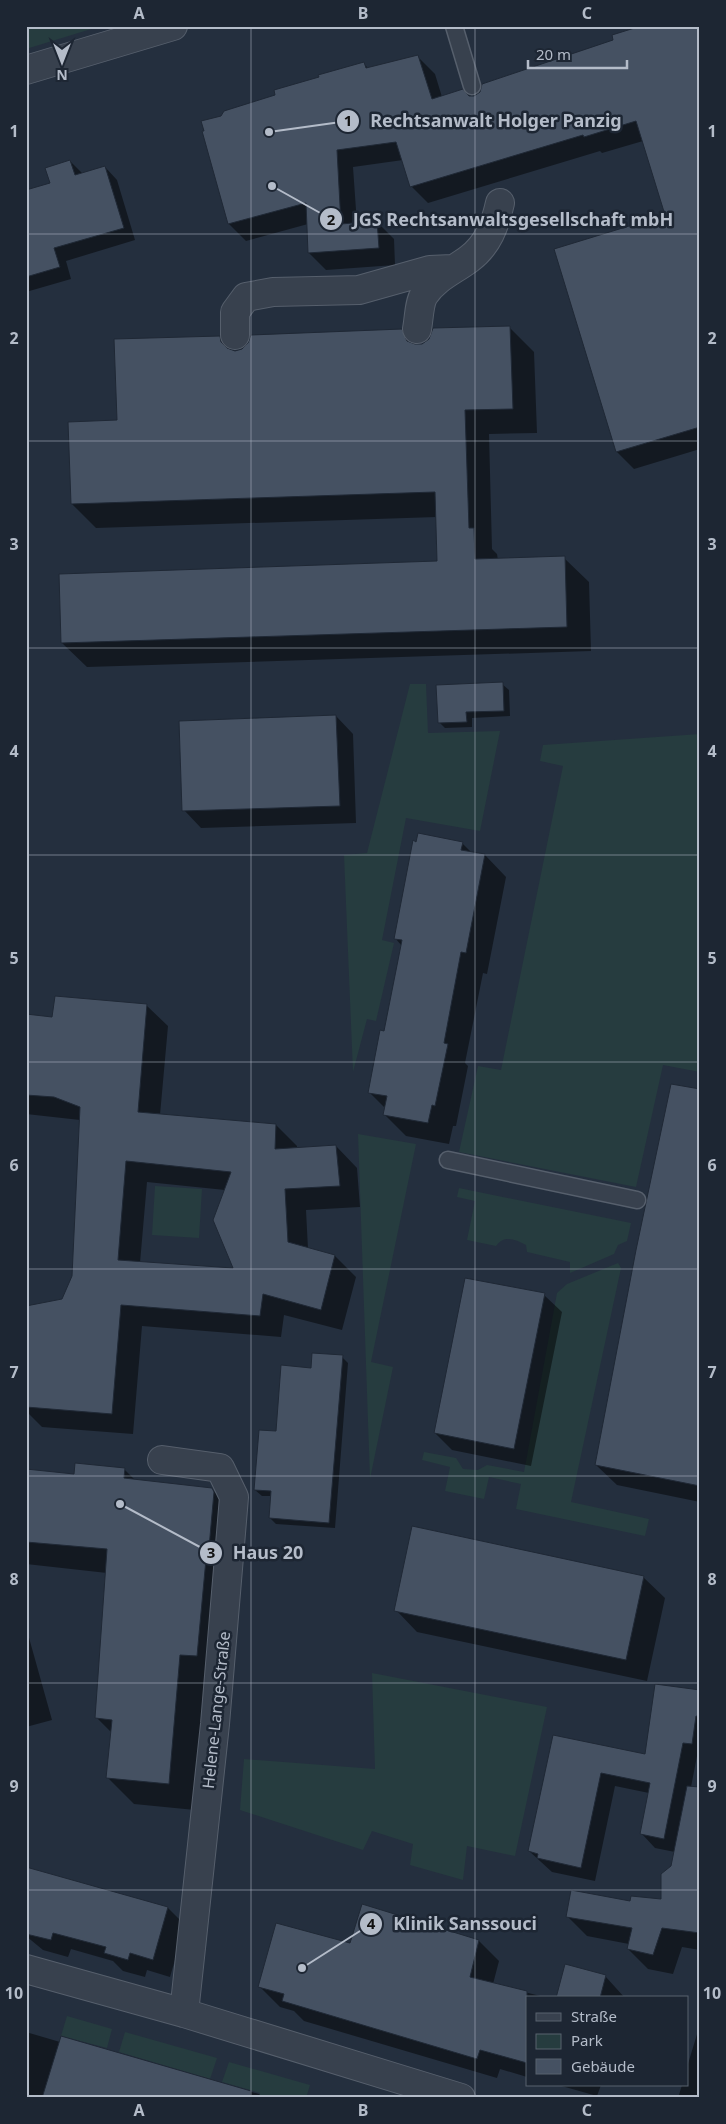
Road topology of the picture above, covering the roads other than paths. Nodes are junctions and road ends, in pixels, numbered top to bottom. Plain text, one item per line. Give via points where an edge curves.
1 (173, 26) edge
2 (454, 26) edge
3 (26, 70) edge
4 (472, 86) dead end
5 (500, 203) dead end
6 (452, 269) junction
7 (417, 329) dead end
8 (235, 335) dead end
9 (448, 1160) dead end
10 (637, 1200) dead end
11 (162, 1460) dead end
12 (26, 1970) edge
13 (184, 2013) junction
14 (461, 2098) edge

1 - 3 street
2 - 4 lane
5 - 6 street via 488,239 470,259
6 - 7 street via 423,296
6 - 8 street via 430,270 359,290 273,292 246,297 235,312
9 - 10 lane
11 - 13 street, Helene-Lange-Straße via 220,1468 234,1497 216,1714
12 - 13 street
13 - 14 street

